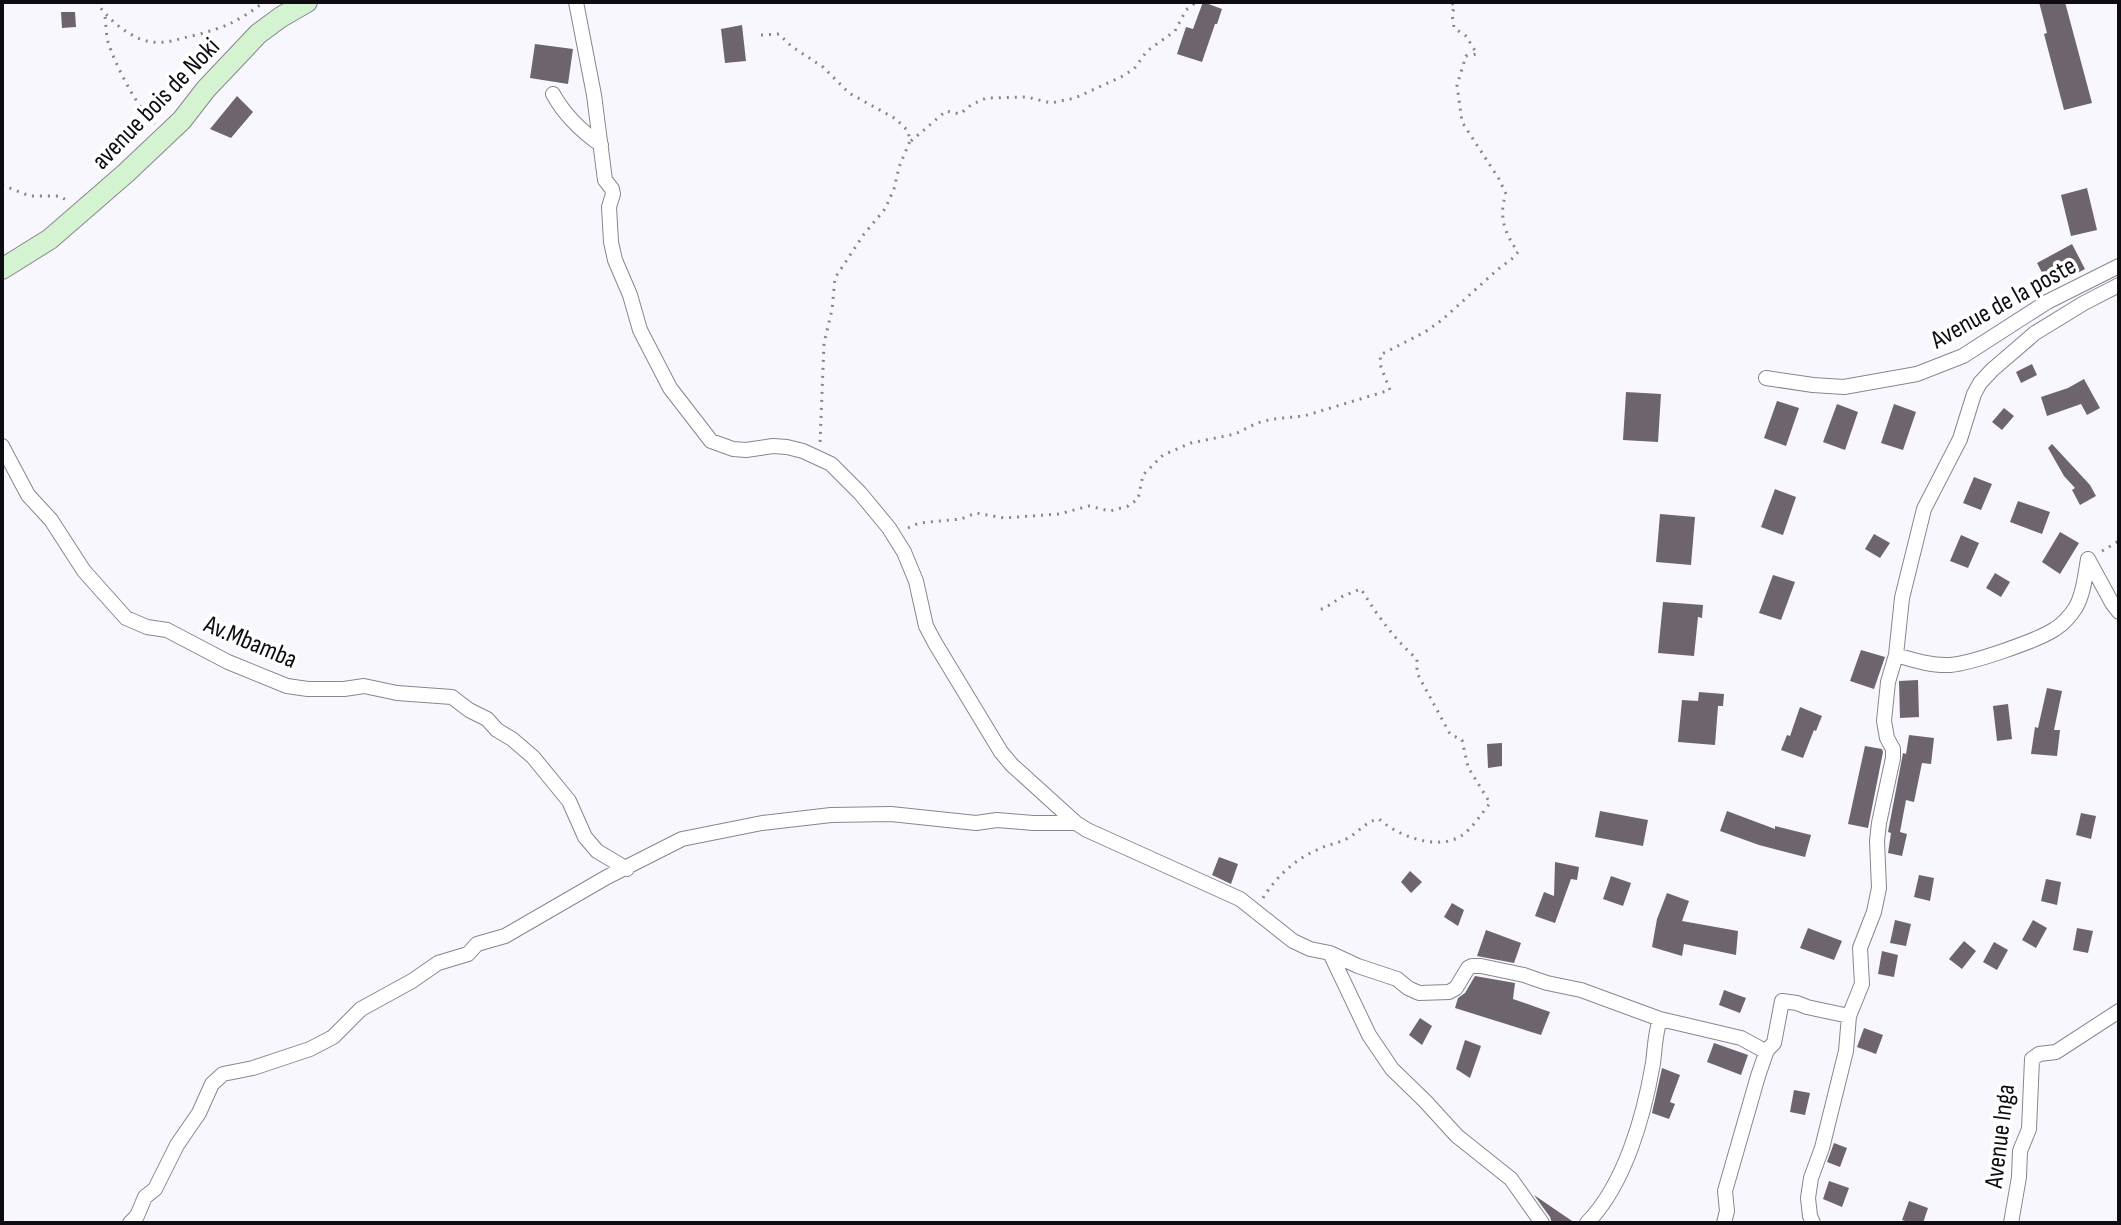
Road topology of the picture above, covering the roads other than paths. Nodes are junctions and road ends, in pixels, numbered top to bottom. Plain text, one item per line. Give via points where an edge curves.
1 (307, 2) edge
2 (576, 2) edge
3 (553, 94) dead end
4 (601, 145) junction
5 (2119, 266) edge
6 (2, 269) edge
7 (2119, 285) edge
8 (1766, 378) dead end
9 (2, 446) edge
10 (2119, 612) edge
11 (1896, 655) junction
12 (1076, 823) junction
13 (627, 869) junction
14 (1330, 953) junction
15 (2119, 1011) edge
16 (1849, 1016) junction
17 (1660, 1019) junction
18 (1767, 1050) junction
19 (130, 1223) edge
20 (1542, 1223) edge
21 (1587, 1223) edge
22 (1724, 1223) edge
23 (1813, 1223) edge
24 (2011, 1223) edge

1 - 6 street, avenue bois de Noki via 258,34 182,120 50,239
2 - 4 street
3 - 4 street via 582,132
4 - 12 street via 605,180 613,194 609,207 615,260 640,330 670,388 711,441 733,449 773,446 803,451 828,463 860,493 904,552 931,634 1001,752
5 - 8 street, Avenue de la poste via 2047,302 1963,356 1917,374 1844,387
7 - 11 street, Avenue de la poste via 2035,333 1980,383 1960,439 1924,509 1902,598
9 - 13 street, Av.Mbamba via 28,495 126,618 167,630 287,686 364,686 452,697 533,757 569,801 585,837
10 - 11 street via 2088,559 2076,607 2052,631 1950,665
11 - 16 street, Avenue de la poste via 1884,721 1893,758 1877,841 1879,888 1860,948 1862,984
12 - 13 street via 831,815 682,839
12 - 14 street via 1229,894 1293,941
13 - 19 street via 505,936 438,963 361,1009 333,1037 310,1049 223,1074 212,1084 155,1189
14 - 17 street via 1419,993 1449,992 1468,968 1481,966 1581,990
14 - 20 street via 1369,1035 1392,1069 1457,1136 1511,1179
15 - 24 street, Avenue Inga via 2056,1052 2032,1059 2029,1129 2020,1151
16 - 18 street via 1782,1001 1774,1043
16 - 23 street, Avenue de la poste via 1846,1051 1811,1178
17 - 18 street via 1741,1038
17 - 21 street via 1646,1093 1621,1175
18 - 22 street via 1725,1191

